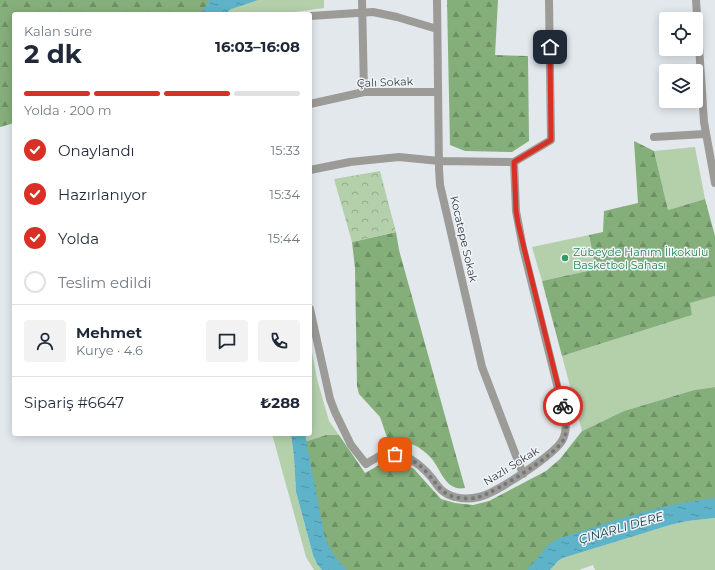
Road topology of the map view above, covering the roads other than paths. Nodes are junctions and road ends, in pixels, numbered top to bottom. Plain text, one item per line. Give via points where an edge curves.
1 (362, 0) edge
2 (437, 0) edge
3 (549, 0) edge
4 (696, 0) edge
5 (362, 12) junction
6 (312, 16) edge
7 (437, 29) junction
8 (364, 92) junction
9 (438, 92) junction
10 (312, 104) edge
11 (705, 134) junction
12 (654, 137) dead end
13 (439, 161) junction
14 (514, 162) junction
15 (312, 170) edge
16 (715, 183) edge
17 (312, 318) edge
18 (523, 474) junction

1 - 5 street
2 - 7 street, Kocatepe Sokak
3 - 14 street via 551,140
4 - 11 street
5 - 6 street
5 - 7 street via 384,14
5 - 8 street
7 - 9 street, Kocatepe Sokak
8 - 9 street, Çalı Sokak
8 - 10 street, Çalı Sokak
9 - 13 street, Kocatepe Sokak
11 - 12 street
11 - 16 street
13 - 14 street
13 - 15 street via 399,157 350,162
13 - 18 street, Kocatepe Sokak via 440,185 482,367
14 - 18 street, Nazlı Sokak via 518,218 524,248 566,421 565,435 559,446
17 - 18 street, Nazlı Sokak via 330,399 350,445 366,464 389,454 409,458 421,466 446,494 462,498 478,498

